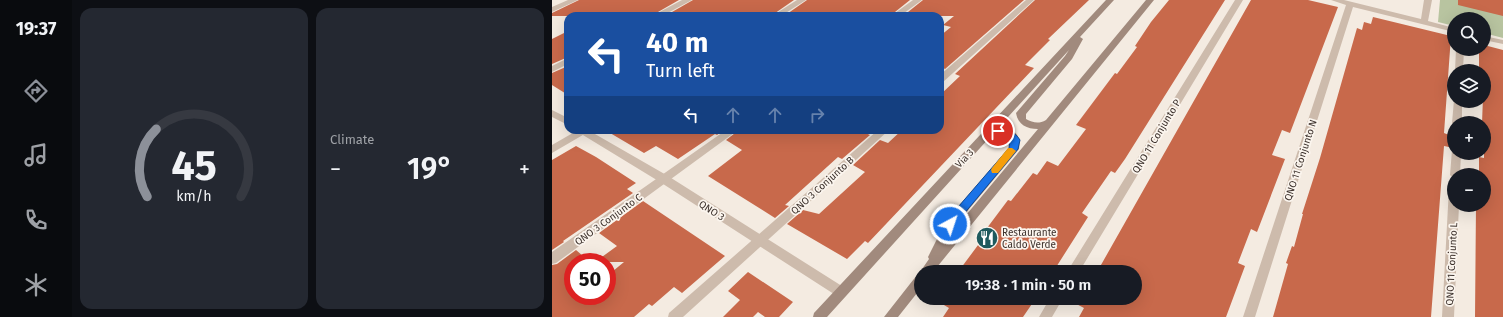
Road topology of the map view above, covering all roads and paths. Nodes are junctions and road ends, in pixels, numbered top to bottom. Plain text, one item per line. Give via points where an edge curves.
1 (574, 0) edge
2 (688, 0) edge
3 (802, 0) edge
4 (918, 0) edge
5 (1030, 0) edge
6 (1110, 0) edge
7 (1150, 0) edge
8 (1239, 0) edge
9 (1335, 0) edge
10 (1428, 0) edge
11 (1350, 4) junction
12 (552, 10) edge
13 (664, 12) edge
14 (782, 12) edge
15 (901, 12) edge
16 (1424, 22) junction
17 (1086, 26) junction
18 (1447, 28) edge
19 (1491, 39) edge
20 (1503, 42) edge
21 (564, 63) edge
22 (552, 69) edge
23 (944, 76) edge
24 (552, 113) edge
25 (564, 120) edge
26 (1050, 121) junction
27 (576, 134) edge
28 (590, 134) edge
29 (727, 134) edge
30 (879, 134) edge
31 (984, 136) junction
32 (552, 149) edge
33 (664, 178) junction
34 (1453, 212) edge
35 (759, 241) junction
36 (552, 259) edge
37 (930, 265) edge
38 (933, 265) edge
39 (1077, 265) edge
40 (914, 288) edge
41 (841, 292) junction
42 (1053, 305) edge
43 (674, 317) edge
44 (819, 317) edge
45 (890, 317) edge
46 (1045, 317) edge
47 (1249, 317) edge
48 (1448, 317) edge

1 - 12 street
2 - 13 street
3 - 14 street
4 - 15 street
5 - 23 street
6 - 17 main road, Via 3
7 - 26 main road
8 - 39 street, QNO 11 Conjunto P
9 - 11 street
10 - 16 street
11 - 16 street
11 - 47 street, QNO 11 Conjunto N
16 - 18 street
17 - 26 main road via 1069,57 1021,112 1022,120 1030,125 1041,126
17 - 31 main road, Via 3
19 - 20 street
21 - 22 street
24 - 25 street
26 - 38 main road
27 - 32 street
28 - 33 street, QNO 3
29 - 33 street, QNO 3 Conjunto C
30 - 35 street, QNO 3 Conjunto B
31 - 37 main road via 993,132 1004,132 1013,136 1014,149 950,224
31 - 41 main road, Via 3
33 - 35 street, QNO 3
33 - 36 street, QNO 3 Conjunto C
34 - 48 street, QNO 11 Conjunto L
35 - 41 street, QNO 3
35 - 43 street, QNO 3 Conjunto B
40 - 45 main road
41 - 44 main road, Via 3
42 - 46 street

